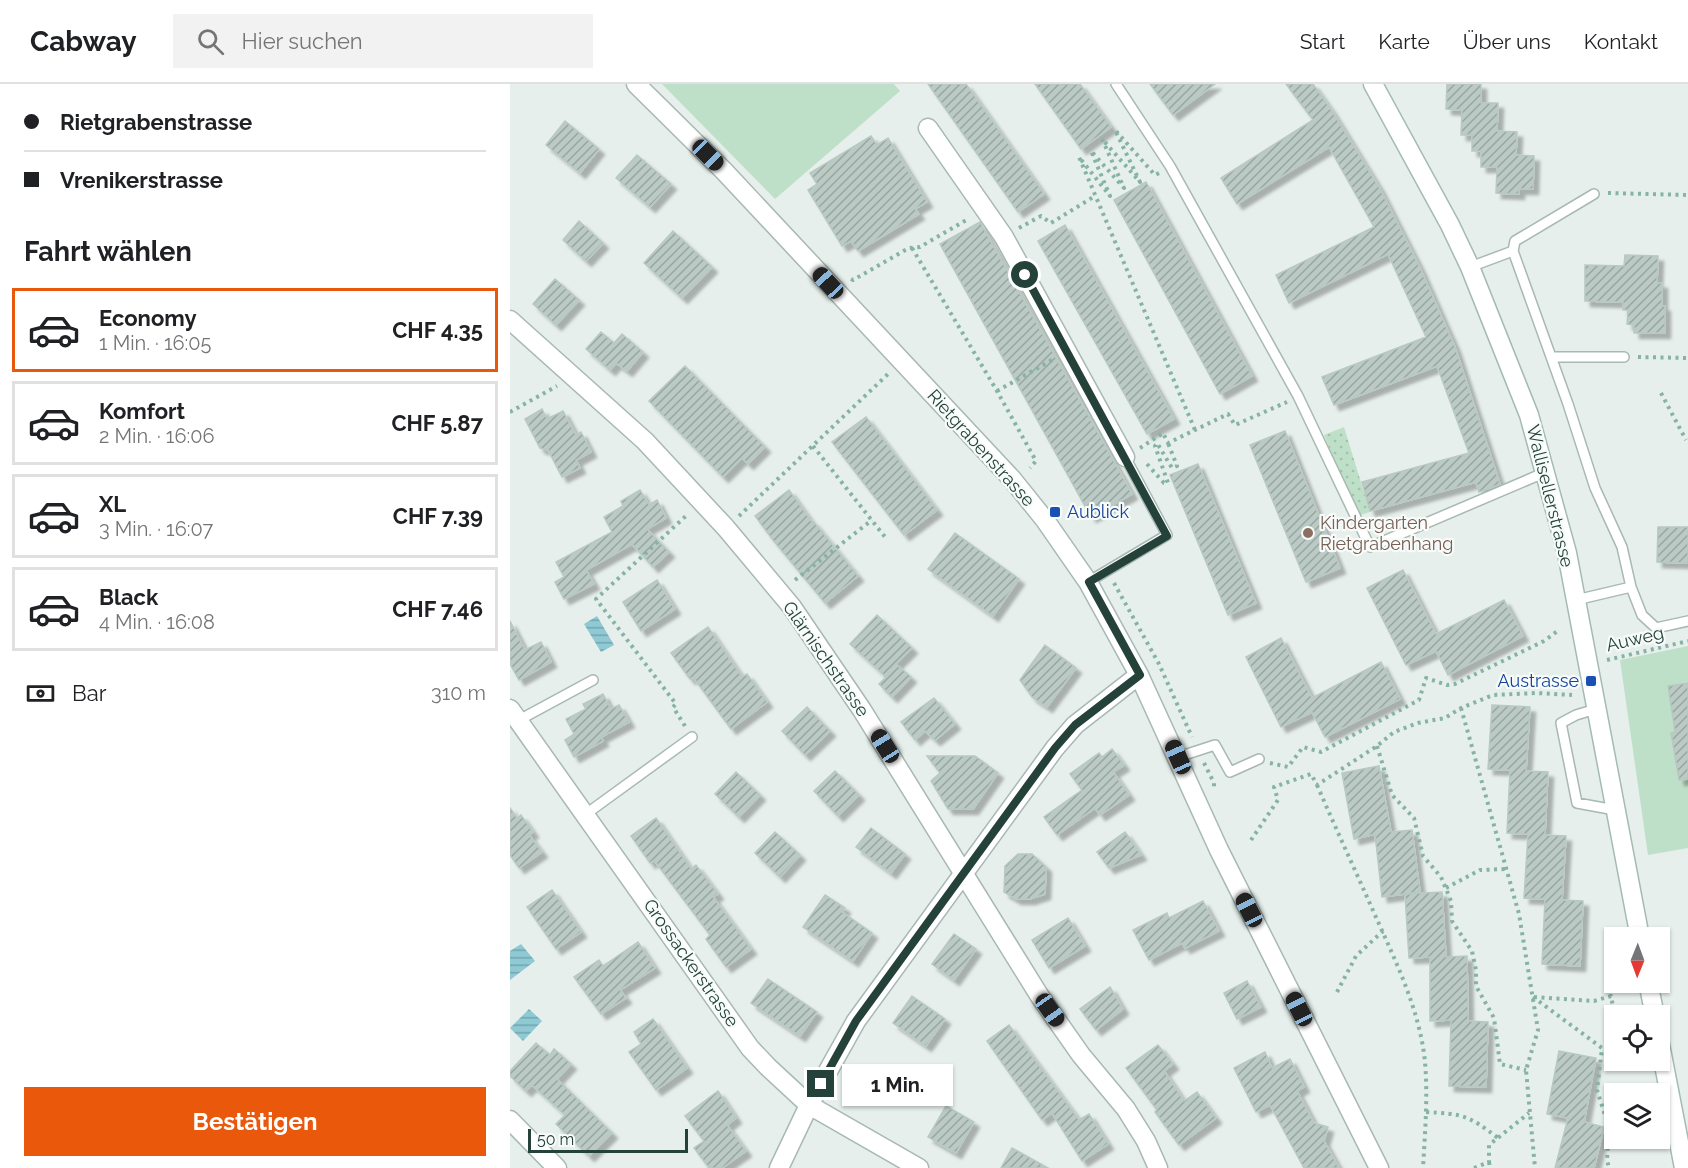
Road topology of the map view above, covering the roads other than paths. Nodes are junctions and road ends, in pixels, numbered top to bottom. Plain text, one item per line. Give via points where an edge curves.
1 (636, 84) edge
2 (1116, 84) edge
3 (1372, 84) edge
4 (928, 128) dead end
5 (1594, 194) road end
6 (1513, 251) junction
7 (1470, 267) junction
8 (510, 320) edge
9 (1551, 357) junction
10 (1624, 357) road end
11 (1125, 457) joint
12 (1546, 472) junction
13 (1089, 582) junction
14 (1631, 587) junction
15 (1576, 600) junction
16 (1688, 621) edge
17 (1140, 675) junction
18 (592, 681) dead end
19 (1596, 709) junction
20 (514, 715) edge
21 (692, 736) dead end
22 (1178, 757) junction
23 (1258, 759) road end
24 (1615, 810) junction
25 (586, 814) junction
26 (964, 875) junction
27 (1638, 927) edge
28 (1665, 1071) edge
29 (809, 1105) junction
30 (510, 1120) edge
31 (557, 1168) edge
32 (779, 1168) edge
33 (919, 1168) edge
34 (1158, 1168) edge
35 (1379, 1168) edge
36 (1684, 1168) edge

1 - 13 street, Rietgrabenstrasse via 724,171 1012,480
2 - 12 lane via 1170,166 1298,396 1370,547
3 - 7 street, Wallisellerstrasse
4 - 11 street via 1004,237
5 - 6 lane via 1515,241
6 - 7 lane
6 - 9 lane
7 - 12 street, Wallisellerstrasse via 1529,415
8 - 26 street, Glärnischstrasse via 645,441 780,592 862,710
9 - 10 lane
9 - 14 lane via 1595,488 1622,547
11 - 13 lane via 1167,536
12 - 15 street, Wallisellerstrasse
13 - 17 street, Rietgrabenstrasse
14 - 15 lane
14 - 16 lane via 1642,615 1656,628
15 - 19 street, Wallisellerstrasse
17 - 22 street, Rietgrabenstrasse
17 - 26 street via 1075,725
18 - 20 lane
19 - 24 street, Wallisellerstrasse
19 - 24 lane via 1561,723 1577,803
20 - 25 street, Grossackerstrasse
21 - 25 lane
22 - 23 lane via 1215,745 1230,772
22 - 35 street, Rietgrabenstrasse via 1219,850
24 - 27 street, Wallisellerstrasse
25 - 29 street, Grossackerstrasse via 750,1048
26 - 29 street via 856,1021
26 - 34 street, Glärnischstrasse via 1039,995 1081,1055 1126,1109
28 - 36 street
29 - 32 street
29 - 33 street, Grossackerstrasse
30 - 31 street

